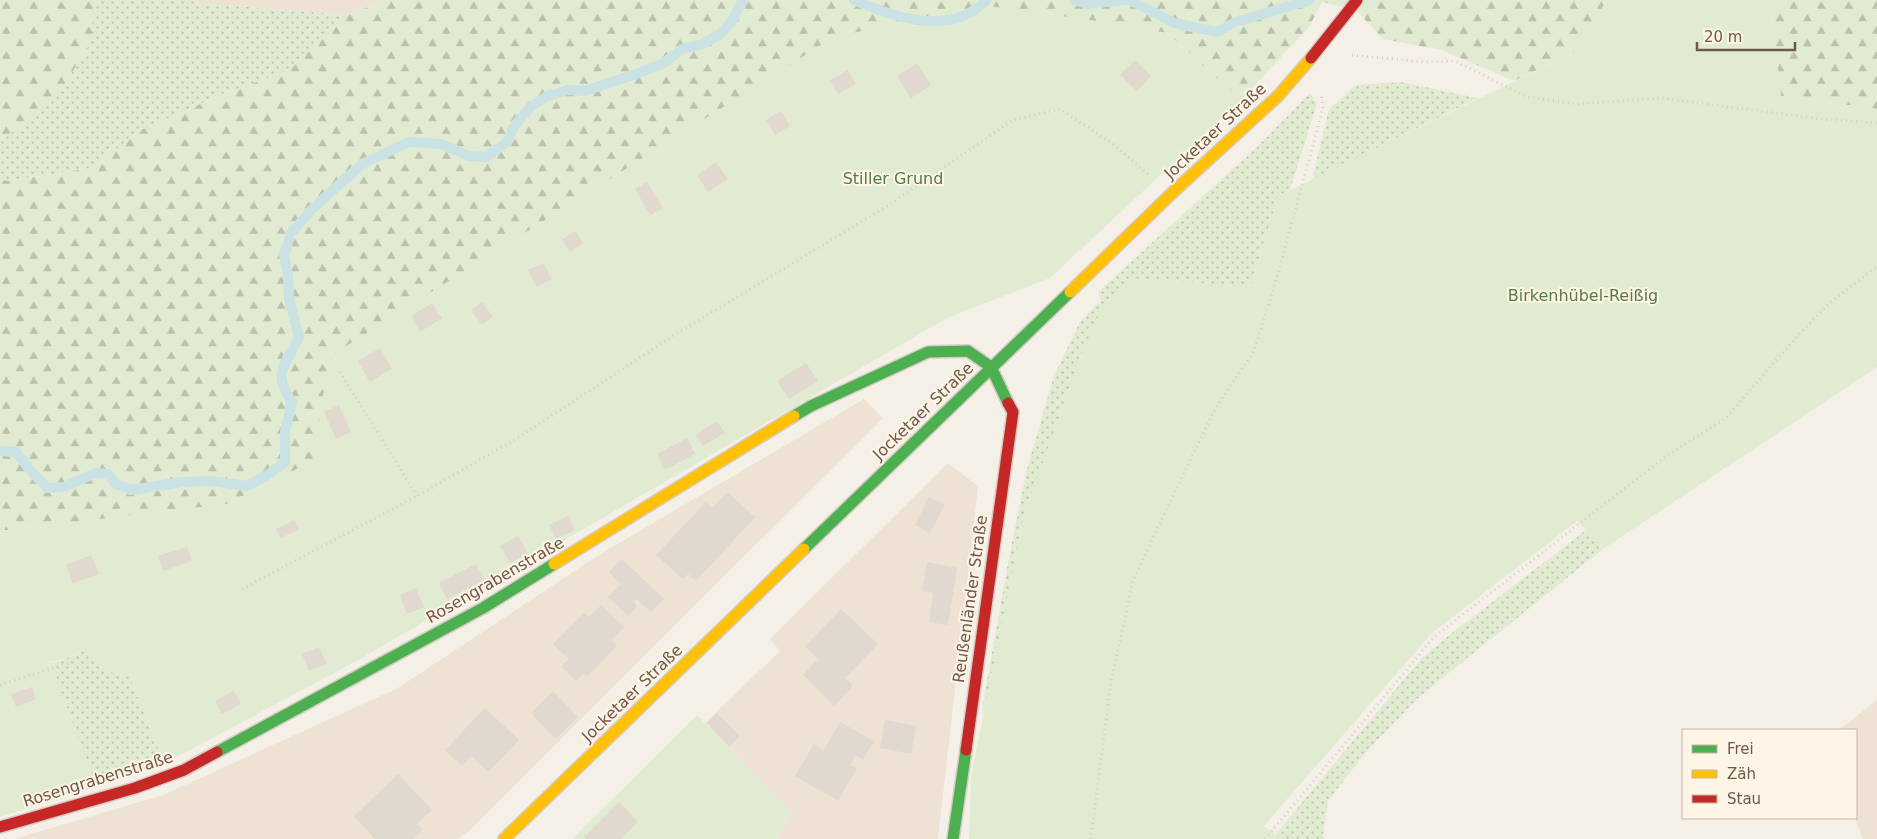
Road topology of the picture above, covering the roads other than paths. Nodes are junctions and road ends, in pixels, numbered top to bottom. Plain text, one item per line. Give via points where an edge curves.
1 (1357, 0) edge
2 (991, 367) junction
3 (0, 826) edge
4 (504, 839) edge
5 (953, 839) edge

1 - 2 street, Jocketaer Straße via 1318,52 1278,96
2 - 3 street, Rosengrabenstraße via 968,351 928,352 811,406 483,608 184,770 135,788
2 - 4 street, Jocketaer Straße
2 - 5 street, Reußenländer Straße via 1013,412

